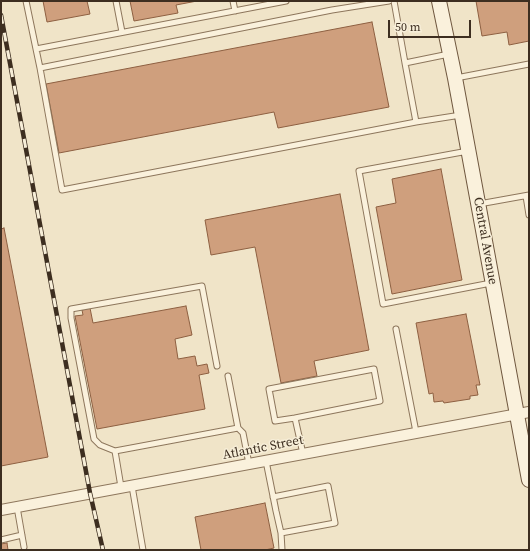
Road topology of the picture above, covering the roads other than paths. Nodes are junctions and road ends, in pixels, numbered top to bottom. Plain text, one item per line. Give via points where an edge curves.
1 (26, 1) edge
2 (116, 1) edge
3 (233, 1) edge
4 (286, 1) edge
5 (388, 1) edge
6 (394, 1) edge
7 (439, 1) edge
8 (235, 11) junction
9 (122, 32) junction
10 (36, 49) junction
11 (450, 54) junction
12 (405, 63) junction
13 (529, 64) edge
14 (40, 68) junction
15 (456, 78) junction
16 (462, 115) junction
17 (416, 122) junction
18 (469, 151) junction
19 (527, 196) edge
20 (478, 204) junction
21 (529, 215) edge
22 (492, 283) junction
23 (396, 329) dead end
24 (217, 366) dead end
25 (228, 376) dead end
26 (523, 413) edge
27 (295, 418) junction
28 (238, 428) junction
29 (416, 432) junction
30 (115, 451) junction
31 (303, 454) junction
32 (266, 461) junction
33 (249, 464) junction
34 (528, 474) edge
35 (132, 486) junction
36 (121, 488) junction
37 (273, 497) junction
38 (17, 507) junction
39 (1, 510) edge
40 (281, 534) junction
41 (22, 536) junction
42 (1, 540) edge
43 (24, 547) dead end
44 (143, 550) edge
45 (282, 550) edge

1 - 10 lane
2 - 9 lane
3 - 8 lane
4 - 8 lane
5 - 14 lane
6 - 12 lane
7 - 11 street, Central Avenue
8 - 9 lane
9 - 10 lane
10 - 14 lane
11 - 12 lane
11 - 15 street, Central Avenue
12 - 17 lane
13 - 15 lane
14 - 17 lane via 62,190
15 - 16 street, Central Avenue
16 - 17 lane
16 - 18 street, Central Avenue
18 - 20 street, Central Avenue
18 - 22 lane via 359,171 382,304
19 - 20 lane
19 - 21 lane
20 - 22 street, Central Avenue
22 - 26 street, Central Avenue
23 - 29 lane
24 - 30 lane via 202,286 71,310 94,439 100,445
25 - 28 lane
26 - 29 street, Atlantic Street
26 - 34 street, Central Avenue
27 - 27 lane via 380,402 374,369 268,389 275,421
27 - 31 lane
28 - 30 lane
28 - 33 lane via 243,433
29 - 31 street, Atlantic Street
30 - 36 lane
31 - 32 street, Atlantic Street
32 - 33 street, Atlantic Street
32 - 37 lane
33 - 35 street, Atlantic Street
35 - 36 street, Atlantic Street
35 - 44 lane
36 - 38 street, Atlantic Street
37 - 40 lane
37 - 40 lane via 328,486 335,523
38 - 39 street, Atlantic Street
38 - 41 lane
40 - 45 lane
41 - 42 lane
41 - 43 lane

